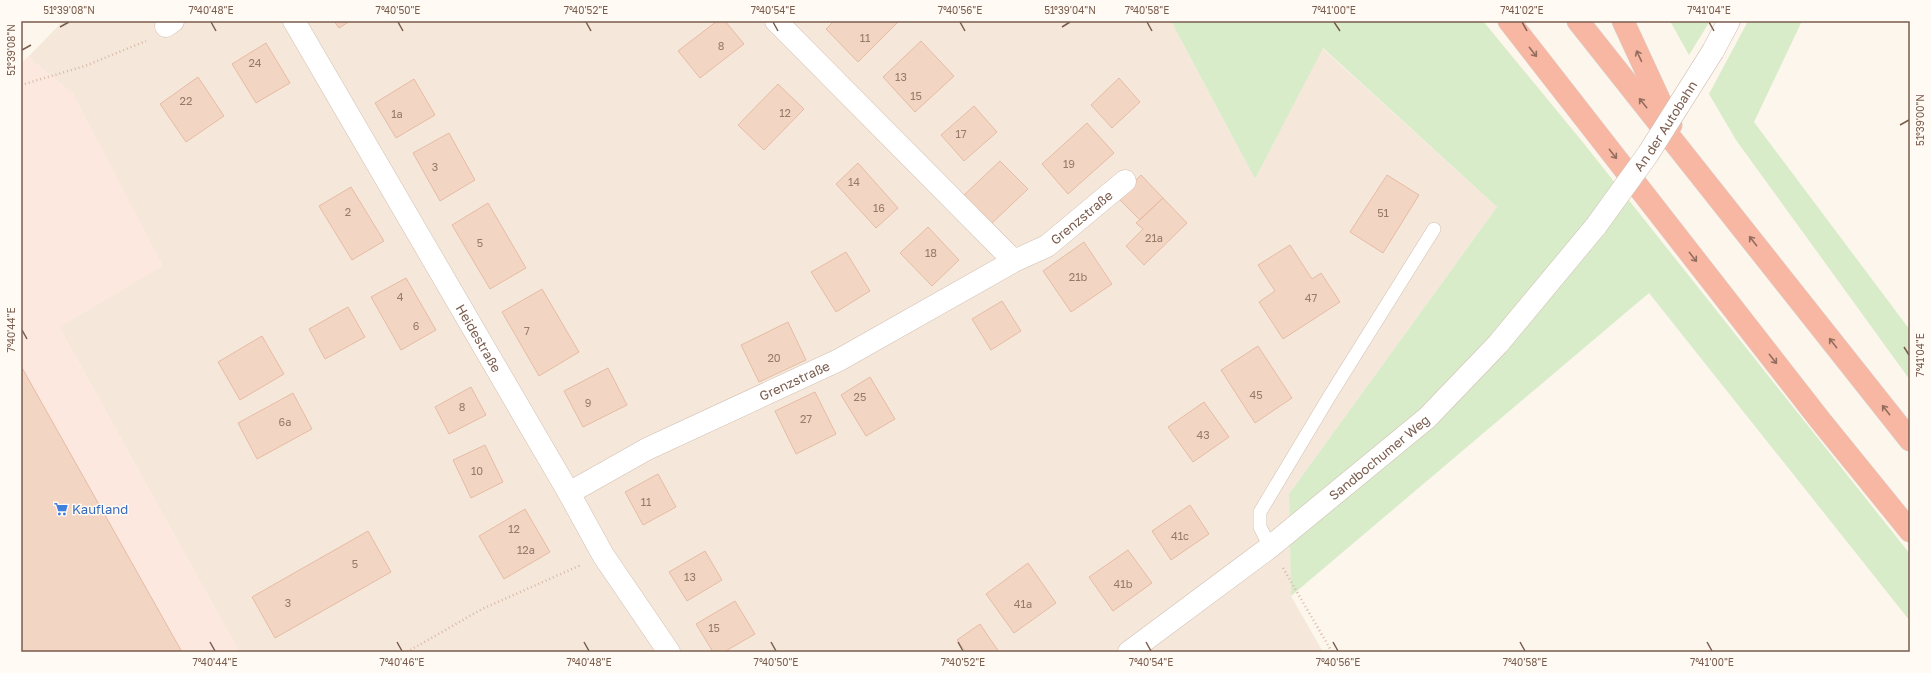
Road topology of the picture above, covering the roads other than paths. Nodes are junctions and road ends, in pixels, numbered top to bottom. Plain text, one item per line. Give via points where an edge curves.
1 (294, 21) edge
2 (776, 21) edge
3 (1509, 21) edge
4 (1578, 21) edge
5 (1623, 21) edge
6 (1729, 21) edge
7 (1685, 155) junction
8 (1125, 181) dead end
9 (1596, 226) joint
10 (1434, 228) dead end
11 (1014, 260) junction
12 (1910, 440) edge
13 (569, 493) junction
14 (1910, 531) edge
15 (1270, 547) junction
16 (669, 652) edge
17 (1129, 652) edge

1 - 13 street, Heidestraße
2 - 11 street
3 -> 14 highway via 1820,420
7 -> 4 highway
7 -> 5 highway
6 - 9 street, An der Autobahn, bridge via 1648,154
12 -> 7 highway
8 - 11 street, Grenzstraße via 1047,246
9 - 15 street, Sandbochumer Weg via 1498,344 1427,418
10 - 15 lane via 1260,512 1260,527
11 - 13 street, Grenzstraße via 839,360 647,449
13 - 16 street, Heidestraße via 603,555
15 - 17 street, Sandbochumer Weg

